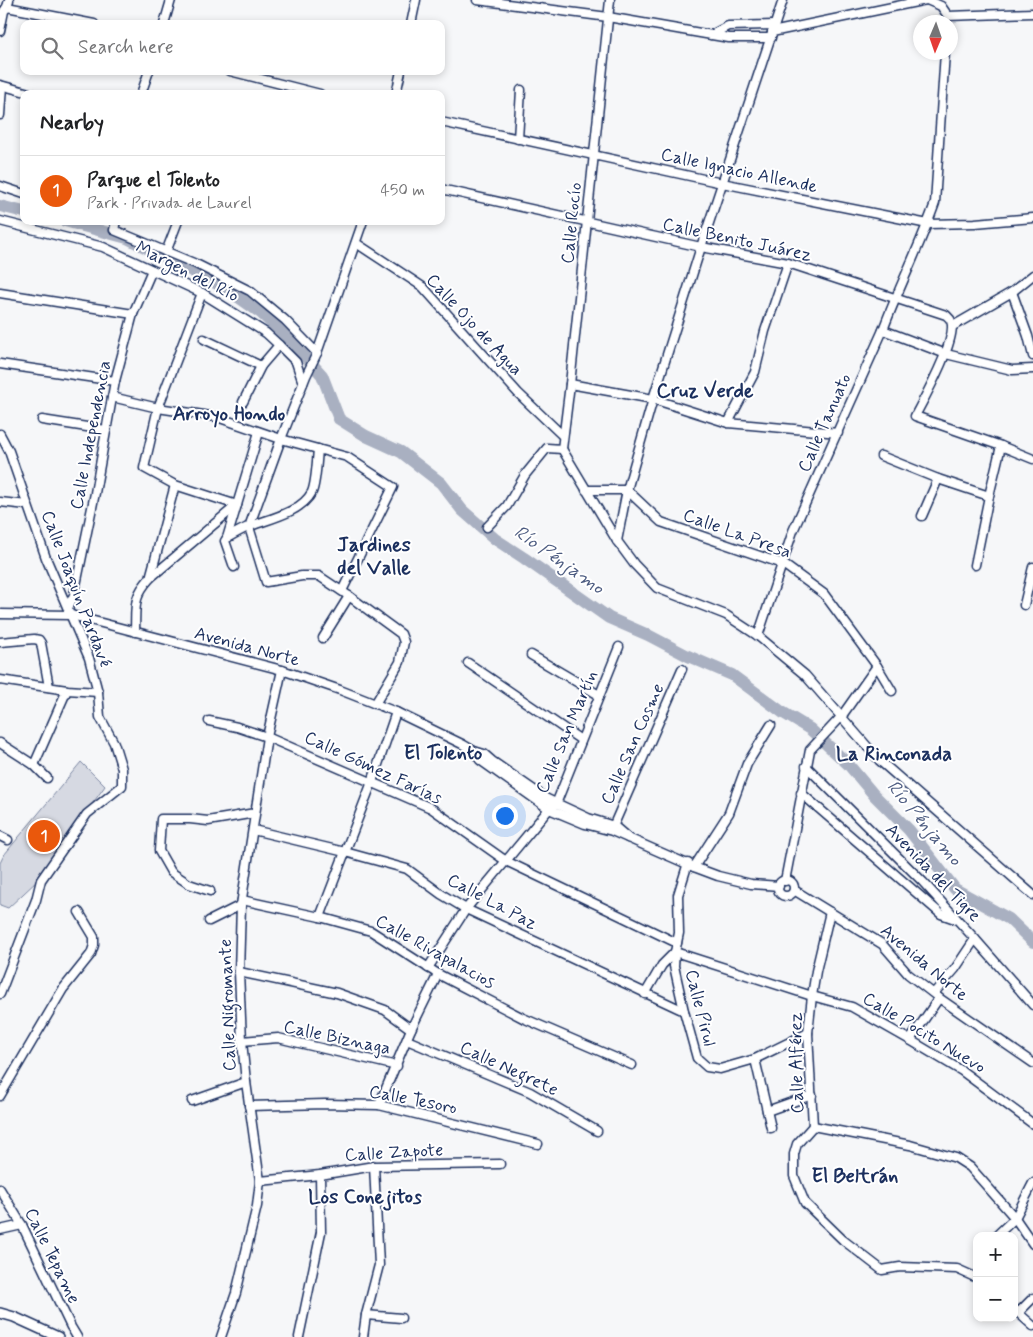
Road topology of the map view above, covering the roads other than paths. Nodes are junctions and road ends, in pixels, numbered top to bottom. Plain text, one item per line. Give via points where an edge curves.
1 (172, 0) edge
2 (416, 0) edge
3 (477, 0) edge
4 (610, 0) edge
5 (782, 0) edge
6 (927, 0) edge
7 (7, 6) edge
8 (946, 15) edge
9 (1032, 15) edge
10 (608, 18) junction
11 (958, 19) edge
12 (75, 20) edge
13 (165, 20) edge
14 (412, 20) edge
15 (0, 31) edge
16 (772, 32) junction
17 (711, 35) junction
18 (944, 60) edge
19 (148, 75) edge
20 (246, 75) edge
21 (400, 75) edge
22 (1, 85) edge
23 (20, 90) edge
24 (142, 90) edge
25 (304, 90) edge
26 (397, 90) edge
27 (521, 90) dead end
28 (0, 115) edge
29 (445, 123) edge
30 (518, 139) junction
31 (594, 156) junction
32 (722, 183) junction
33 (0, 186) edge
34 (445, 190) edge
35 (20, 193) edge
36 (1033, 218) edge
37 (0, 221) edge
38 (587, 222) junction
39 (928, 224) junction
40 (115, 225) edge
41 (176, 225) edge
42 (362, 225) edge
43 (356, 243) junction
44 (701, 247) junction
45 (166, 252) junction
46 (788, 263) junction
47 (152, 270) junction
48 (1033, 275) edge
49 (1012, 292) junction
50 (0, 293) edge
51 (202, 293) junction
52 (895, 297) junction
53 (132, 314) junction
54 (952, 326) junction
55 (883, 330) junction
56 (1030, 336) edge
57 (204, 340) dead end
58 (279, 345) junction
59 (317, 353) junction
60 (946, 354) junction
61 (1033, 356) edge
62 (0, 364) edge
63 (261, 366) junction
64 (1033, 369) edge
65 (305, 380) junction
66 (115, 381) junction
67 (570, 384) junction
68 (112, 397) junction
69 (653, 399) junction
70 (242, 402) dead end
71 (158, 408) junction
72 (42, 420) dead end
73 (728, 423) junction
74 (106, 430) junction
75 (259, 432) junction
76 (838, 433) junction
77 (0, 434) edge
78 (563, 436) junction
79 (281, 439) junction
80 (1001, 446) junction
81 (318, 449) junction
82 (562, 449) junction
83 (881, 456) dead end
84 (1033, 459) edge
85 (938, 479) junction
86 (174, 485) junction
87 (586, 490) junction
88 (628, 490) junction
89 (989, 496) junction
90 (0, 502) edge
91 (27, 505) junction
92 (237, 505) junction
93 (922, 516) dead end
94 (487, 526) dead end
95 (249, 527) junction
96 (226, 539) junction
97 (619, 544) junction
98 (783, 564) junction
99 (975, 565) dead end
100 (1033, 566) edge
101 (234, 567) dead end
102 (150, 578) junction
103 (345, 593) junction
104 (1024, 604) dead end
105 (70, 612) junction
106 (0, 614) edge
107 (135, 632) junction
108 (758, 636) junction
109 (323, 638) dead end
110 (0, 642) edge
111 (619, 647) dead end
112 (531, 655) dead end
113 (468, 663) dead end
114 (877, 666) junction
115 (682, 669) dead end
116 (282, 670) junction
117 (0, 680) edge
118 (48, 687) junction
119 (67, 690) junction
120 (892, 691) dead end
121 (98, 692) junction
122 (599, 695) junction
123 (376, 704) junction
124 (396, 712) junction
125 (840, 717) junction
126 (209, 721) dead end
127 (771, 725) dead end
128 (267, 737) junction
129 (581, 740) junction
130 (0, 743) edge
131 (34, 765) junction
132 (806, 766) junction
133 (46, 778) dead end
134 (372, 782) junction
135 (801, 793) junction
136 (552, 806) junction
137 (255, 814) junction
138 (613, 829) junction
139 (253, 830) junction
140 (0, 836) edge
141 (8, 840) dead end
142 (345, 852) junction
143 (506, 861) junction
144 (691, 865) junction
145 (782, 883) junction
146 (794, 890) junction
147 (210, 891) dead end
148 (1033, 895) edge
149 (242, 903) junction
150 (466, 909) junction
151 (80, 912) dead end
152 (830, 912) junction
153 (320, 917) junction
154 (957, 920) junction
155 (209, 921) dead end
156 (975, 939) junction
157 (677, 942) junction
158 (675, 952) junction
159 (428, 968) junction
160 (239, 972) junction
161 (438, 974) junction
162 (0, 994) edge
163 (645, 994) junction
164 (812, 996) junction
165 (936, 996) junction
166 (1033, 1005) edge
167 (684, 1011) junction
168 (411, 1029) junction
169 (808, 1033) junction
170 (407, 1040) junction
171 (910, 1040) junction
172 (242, 1041) junction
173 (754, 1059) junction
174 (1033, 1063) edge
175 (632, 1065) dead end
176 (397, 1066) junction
177 (246, 1082) junction
178 (812, 1095) junction
179 (0, 1096) edge
180 (192, 1101) dead end
181 (380, 1105) junction
182 (249, 1106) junction
183 (767, 1111) junction
184 (1033, 1124) edge
185 (813, 1126) junction
186 (771, 1128) dead end
187 (597, 1131) dead end
188 (538, 1144) dead end
189 (500, 1164) dead end
190 (374, 1166) junction
191 (320, 1175) junction
192 (260, 1181) junction
193 (1033, 1184) edge
194 (0, 1189) edge
195 (1015, 1218) junction
196 (22, 1225) junction
197 (0, 1230) edge
198 (1000, 1232) edge
199 (1033, 1244) edge
200 (975, 1277) edge
201 (1033, 1298) edge
202 (1018, 1309) edge
203 (1018, 1311) edge
204 (0, 1313) edge
205 (366, 1315) junction
206 (401, 1318) dead end
207 (1033, 1326) edge
208 (58, 1337) edge
209 (77, 1337) edge
210 (222, 1337) edge
211 (299, 1337) edge
212 (363, 1337) edge

1 - 13 street
2 - 14 street
3 - 10 street
4 - 10 street, Calle Rocío
5 - 16 street
6 - 8 street via 941,6
6 - 16 street
7 - 12 street
7 - 15 street
9 - 11 street
10 - 17 street
10 - 31 street, Calle Rocío
16 - 17 street via 728,38
16 - 17 street via 728,26
16 - 32 street
18 - 39 street, Calle Tanuato via 935,203
19 - 24 street
20 - 25 street
21 - 26 street
22 - 23 street
22 - 28 street
27 - 30 street
29 - 30 street, Calle Ignacio Allende
30 - 31 street, Calle Ignacio Allende
31 - 32 street, Calle Ignacio Allende
31 - 38 street, Calle Rocío
32 - 39 street, Calle Ignacio Allende
32 - 44 street
33 - 35 street
34 - 38 street, Calle Benito Juárez
36 - 39 street, Calle Ignacio Allende
37 - 47 street, Margen del Río via 103,247
38 - 44 street, Calle Benito Juárez
38 - 67 street, Calle Rocío
39 - 52 street, Calle Tanuato
40 - 45 street
41 - 45 street
42 - 43 street
43 - 59 street
43 - 78 street, Calle Ojo de Agua via 423,287 518,393
44 - 46 street, Calle Benito Juárez
44 - 69 street
45 - 59 street via 250,291
46 - 52 street, Calle Benito Juárez
46 - 73 street via 755,372
47 - 51 street, Margen del Río
47 - 53 street, Calle Independencia
48 - 49 street
49 - 54 street
49 - 56 street
50 - 53 street
51 - 58 street, Margen del Río via 266,333
51 - 71 street
52 - 54 street, Calle Benito Juárez via 946,315
52 - 55 street, Calle Tanuato
53 - 66 street, Calle Independencia
54 - 60 street
55 - 60 street
55 - 76 street, Calle Tanuato
56 - 61 street
57 - 63 street
58 - 63 street
58 - 65 street, Margen del Río via 296,362
59 - 65 street
60 - 64 street via 1012,370
60 - 80 street via 915,416
62 - 66 street
63 - 70 street
65 - 79 street
66 - 68 street, Calle Independencia
67 - 69 street
67 - 78 street, Calle Rocío
68 - 71 street
68 - 74 street, Calle Independencia
69 - 73 street
69 - 88 street
71 - 75 street via 217,417
71 - 86 street via 144,468
72 - 74 street
73 - 76 street
74 - 105 street, Calle Independencia
75 - 79 street
75 - 92 street
76 - 98 street, Calle Tanuato via 793,531
77 - 91 street, Calle Joaquín Pardavé
78 - 82 street, Calle Rocío
79 - 81 street
79 - 95 street
80 - 84 street
80 - 89 street
81 - 95 street via 313,490 308,498 279,517
81 - 103 street via 347,457 393,487
82 - 87 street
82 - 94 street via 547,448 506,506
83 - 85 street
85 - 89 street
85 - 93 street
86 - 92 street
86 - 102 street
87 - 88 street
87 - 97 street
88 - 97 street
88 - 98 street, Calle La Presa via 661,522
89 - 99 street
90 - 91 street
91 - 105 street, Calle Joaquín Pardavé
92 - 96 street
92 - 102 street
95 - 96 street
95 - 103 street via 266,582 319,576
96 - 101 street
97 - 108 street via 657,588 726,615
98 - 108 street, Calle Tanuato
98 - 114 street, Calle La Presa via 824,594
100 - 104 street
102 - 107 street via 136,598
103 - 109 street
103 - 123 street via 400,634 404,642 400,662
105 - 106 street, Avenida Norte
105 - 107 street, Avenida Norte
105 - 121 street, Calle Joaquín Pardavé via 89,658
107 - 116 street, Avenida Norte
108 - 125 street via 805,675
110 - 118 street via 39,640
111 - 122 street, Calle San Martín
112 - 122 street
113 - 129 street
114 - 120 street, Calle La Presa
114 - 125 street
115 - 138 street, Calle San Cosme
116 - 123 street, Avenida Norte
116 - 128 street, Calle Nigromante
117 - 118 street
118 - 119 street
119 - 121 street
119 - 131 street
121 - 162 street, Calle Joaquín Pardavé via 100,717 114,743 122,769 122,786 87,814 41,880
122 - 129 street, Calle San Martín
123 - 124 street, Avenida Norte
124 - 134 street
124 - 136 street, Avenida Norte via 474,751 480,760
125 - 132 street via 810,750
125 - 148 street via 879,760
126 - 128 street, Calle Gómez Farías
127 - 144 street, Calle Pirul via 747,764 729,813
128 - 134 street, Calle Gómez Farías
128 - 137 street, Calle Nigromante
129 - 136 street, Calle San Martín
130 - 131 street
131 - 133 street
132 - 135 street
132 - 154 street, Avenida del Tigre
134 - 142 street
134 - 143 street, Calle Gómez Farías via 431,808
135 - 145 street
135 - 154 street via 941,914
136 - 138 street, Avenida Norte via 585,824
136 - 143 street, Calle San Martín
137 - 139 street, Calle Nigromante
137 - 147 street via 208,821 161,819 160,850 171,872
138 - 144 street, Avenida Norte
139 - 142 street, Calle La Paz
139 - 149 street, Calle Nigromante
140 - 141 street
142 - 150 street, Calle La Paz via 407,869
142 - 153 street
143 - 150 street, Calle San Martín
143 - 157 street, Calle Gómez Farías
144 - 145 street, Avenida Norte via 743,882
144 - 157 street, Calle Pirul via 678,895
145 - 146 street via 791,882
145 - 146 street via 779,891 782,894 790,895
146 - 152 street, Avenida Norte
149 - 153 street, Calle Rivapalacios
149 - 155 street
149 - 160 street, Calle Nigromante
150 - 159 street, Calle San Martín
150 - 163 street, Calle La Paz
151 - 179 street via 94,937 91,954 63,989
152 - 164 street, Calle Alférez
152 - 165 street, Avenida Norte via 882,944 908,974
153 - 159 street, Calle Rivapalacios via 372,931
154 - 156 street, Avenida del Tigre
156 - 165 street
156 - 166 street, Avenida del Tigre
157 - 158 street, Calle Pirul
158 - 163 street via 662,965
158 - 164 street, Calle Pocito Nuevo
158 - 167 street, Calle Pirul via 674,966
159 - 161 street, Calle Rivapalacios
160 - 168 street via 337,992 385,1010
160 - 172 street, Calle Nigromante
161 - 168 street
161 - 175 street, Calle Rivapalacios via 523,1018
163 - 167 street, Calle La Paz
164 - 169 street, Calle Alférez
164 - 171 street, Calle Pocito Nuevo via 852,1007
165 - 171 street
165 - 174 street, Avenida Norte
167 - 173 street, Calle Pirul via 697,1058 707,1067 720,1069
168 - 170 street
169 - 173 street
169 - 178 street, Calle Alférez
170 - 176 street
170 - 187 street, Calle Negrete via 530,1092
171 - 184 street, Calle Pocito Nuevo via 962,1071
172 - 176 street, Calle Biznaga via 278,1038
172 - 177 street, Calle Nigromante
173 - 183 street
176 - 181 street
177 - 180 street
177 - 182 street, Calle Nigromante
178 - 183 street
178 - 185 street, Calle Alférez
181 - 182 street, Calle Tesoro
181 - 188 street, Calle Tesoro
182 - 192 street, Calle Nigromante
183 - 186 street
185 - 195 street via 910,1145 956,1158 970,1167
185 - 200 street via 797,1144 794,1176 805,1203 843,1240 882,1270 900,1267 957,1269
189 - 190 street, Calle Zapote
190 - 191 street, Calle Zapote
190 - 205 street via 379,1265
191 - 192 street, Calle Zapote
191 - 211 street via 321,1232
192 - 210 street, Calle Nigromante via 236,1293
193 - 195 street
194 - 196 street, Calle Tepame
195 - 198 street
195 - 199 street
196 - 197 street
196 - 209 street, Calle Tepame
201 - 202 street
203 - 207 street
204 - 208 street
205 - 206 street
205 - 212 street

